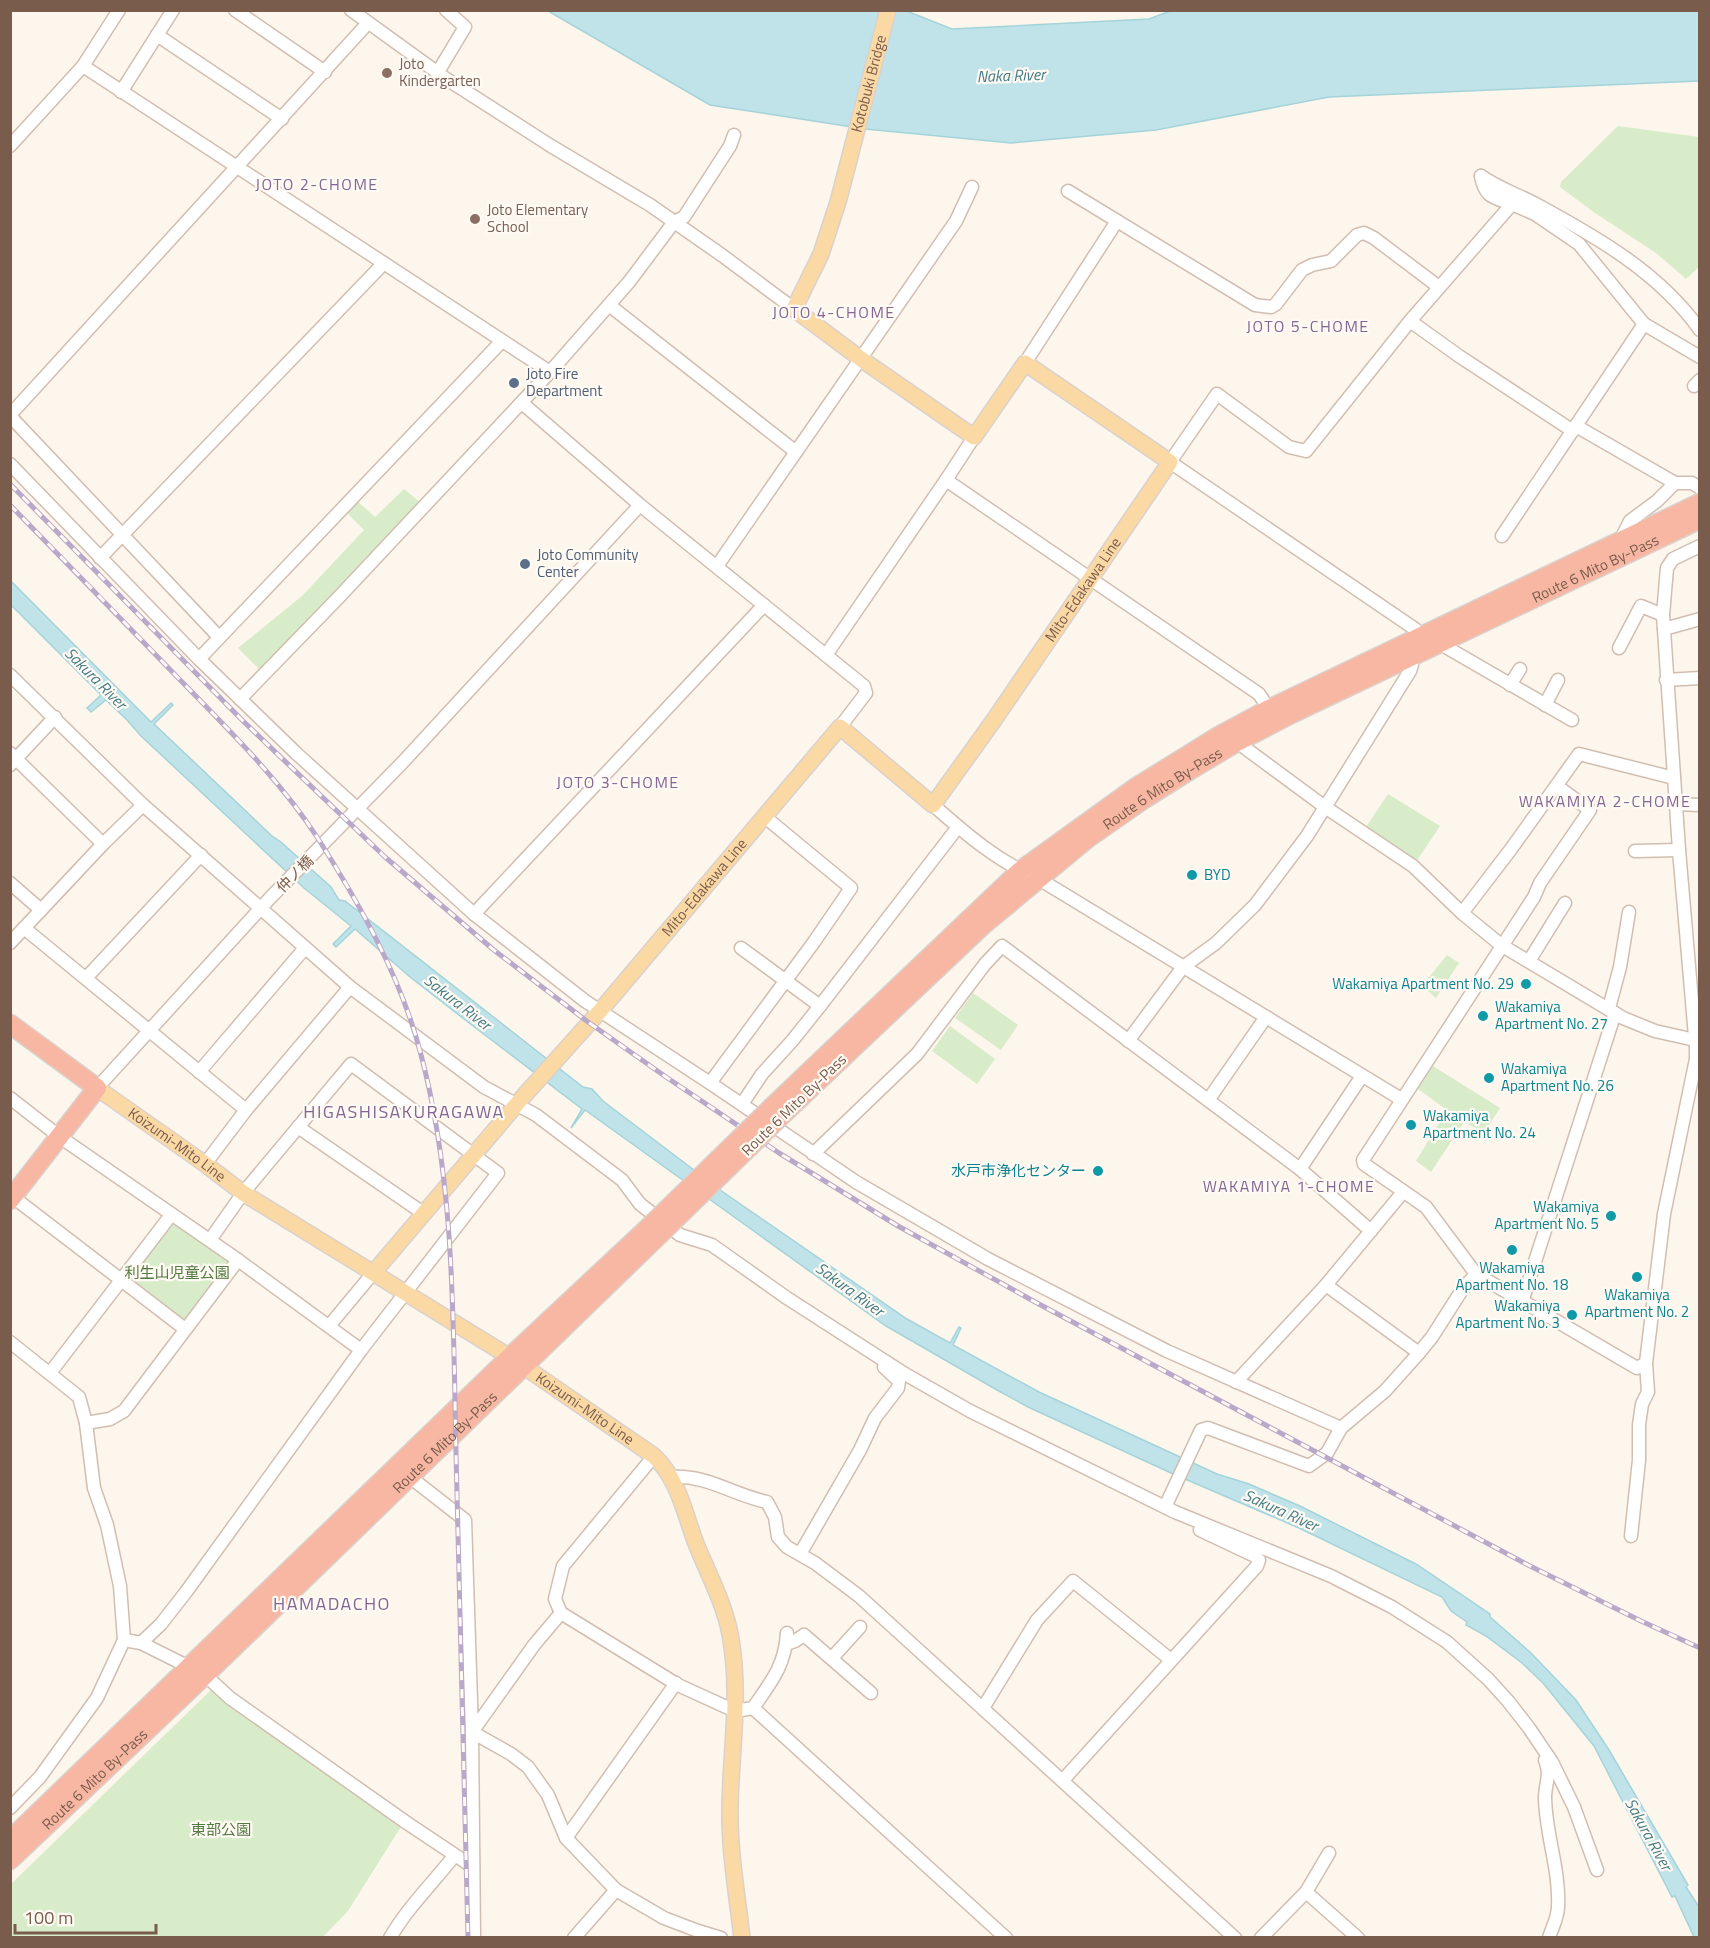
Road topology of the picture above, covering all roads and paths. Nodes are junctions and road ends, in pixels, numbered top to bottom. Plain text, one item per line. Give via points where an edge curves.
1 (119, 10) edge
2 (173, 10) edge
3 (235, 10) edge
4 (351, 10) edge
5 (446, 10) edge
6 (888, 10) edge
7 (368, 23) junction
8 (157, 35) junction
9 (83, 66) junction
10 (325, 72) junction
11 (438, 72) junction
12 (121, 92) junction
13 (282, 119) junction
14 (734, 135) dead end
15 (10, 146) edge
16 (238, 167) junction
17 (972, 187) dead end
18 (1068, 191) dead end
19 (1512, 204) junction
20 (1117, 221) junction
21 (674, 222) junction
22 (384, 263) junction
23 (1439, 287) junction
24 (609, 305) junction
25 (794, 309) junction
26 (1410, 321) junction
27 (1644, 324) junction
28 (1700, 330) edge
29 (502, 341) junction
30 (1700, 357) edge
31 (861, 359) junction
32 (1025, 363) junction
33 (550, 372) junction
34 (522, 403) junction
35 (10, 415) edge
36 (1575, 428) junction
37 (974, 436) junction
38 (796, 452) junction
39 (1170, 462) junction
40 (10, 464) edge
41 (946, 480) junction
42 (1675, 483) junction
43 (1700, 488) edge
44 (1700, 503) edge
45 (640, 505) junction
46 (1700, 519) edge
47 (123, 535) junction
48 (1502, 536) dead end
49 (1621, 539) junction
50 (1700, 546) edge
51 (100, 558) junction
52 (717, 566) junction
53 (1091, 579) junction
54 (764, 605) junction
55 (1663, 615) junction
56 (1700, 619) edge
57 (1664, 628) junction
58 (219, 637) junction
59 (1430, 642) junction
60 (1619, 648) dead end
61 (826, 655) junction
62 (1410, 657) junction
63 (199, 659) junction
64 (1520, 669) dead end
65 (10, 675) edge
66 (1700, 678) edge
67 (1558, 680) dead end
68 (1666, 680) junction
69 (1510, 685) junction
70 (240, 699) junction
71 (1545, 705) junction
72 (1269, 708) junction
73 (55, 717) junction
74 (1572, 720) dead end
75 (840, 727) junction
76 (1237, 742) junction
77 (12, 759) edge
78 (1674, 778) junction
79 (1557, 786) junction
80 (1677, 804) junction
81 (143, 805) junction
82 (933, 805) junction
83 (1700, 805) edge
84 (1325, 807) junction
85 (356, 809) junction
86 (765, 818) junction
87 (958, 827) junction
88 (103, 844) junction
89 (1679, 850) junction
90 (1635, 851) dead end
91 (201, 855) junction
92 (1020, 871) junction
93 (1039, 879) junction
94 (10, 883) edge
95 (1564, 903) dead end
96 (262, 908) junction
97 (41, 910) junction
98 (1629, 912) dead end
99 (1462, 913) junction
100 (474, 914) junction
101 (24, 928) junction
102 (10, 943) edge
103 (1501, 945) junction
104 (305, 948) junction
105 (741, 948) dead end
106 (1529, 961) junction
107 (1182, 968) junction
108 (86, 978) junction
109 (786, 981) junction
110 (350, 987) junction
111 (820, 1006) junction
112 (1612, 1010) junction
113 (600, 1011) junction
114 (1266, 1017) junction
115 (10, 1024) edge
116 (148, 1031) junction
117 (1695, 1040) junction
118 (1128, 1041) junction
119 (199, 1072) junction
120 (1362, 1076) junction
121 (710, 1083) junction
122 (97, 1088) junction
123 (1211, 1096) dead end
124 (10, 1098) edge
125 (1401, 1099) junction
126 (519, 1101) junction
127 (742, 1104) junction
128 (246, 1110) junction
129 (778, 1111) junction
130 (298, 1127) junction
131 (60, 1137) junction
132 (474, 1154) junction
133 (813, 1154) junction
134 (205, 1164) junction
135 (1300, 1169) junction
136 (1403, 1192) junction
137 (243, 1193) junction
138 (12, 1198) edge
139 (423, 1213) junction
140 (171, 1215) junction
141 (1371, 1231) junction
142 (210, 1240) junction
143 (238, 1260) junction
144 (374, 1272) junction
145 (1476, 1274) junction
146 (122, 1280) junction
147 (1326, 1285) junction
148 (406, 1293) junction
149 (1522, 1302) junction
150 (329, 1326) junction
151 (185, 1329) junction
152 (10, 1342) edge
153 (361, 1350) junction
154 (871, 1352) junction
155 (1419, 1353) junction
156 (517, 1362) junction
157 (1646, 1363) junction
158 (50, 1373) junction
159 (1236, 1382) junction
160 (86, 1423) junction
161 (1341, 1428) junction
162 (654, 1456) junction
163 (410, 1477) junction
164 (672, 1477) junction
165 (1169, 1506) junction
166 (1631, 1536) dead end
167 (800, 1554) junction
168 (561, 1613) junction
169 (860, 1627) dead end
170 (124, 1640) junction
171 (141, 1643) junction
172 (832, 1658) junction
173 (1171, 1660) junction
174 (197, 1671) junction
175 (676, 1683) junction
176 (871, 1693) dead end
177 (983, 1707) junction
178 (753, 1708) junction
179 (735, 1711) junction
180 (472, 1732) junction
181 (1537, 1740) junction
182 (1063, 1780) junction
183 (10, 1808) edge
184 (12, 1837) edge
185 (566, 1838) junction
186 (1329, 1852) dead end
187 (454, 1856) junction
188 (10, 1860) edge
189 (473, 1867) junction
190 (1597, 1870) dead end
191 (616, 1890) junction
192 (1306, 1892) junction
193 (390, 1938) edge
194 (474, 1938) edge
195 (574, 1938) edge
196 (721, 1938) edge
197 (742, 1938) edge
198 (1006, 1938) edge
199 (1235, 1938) edge
200 (1261, 1938) edge
201 (1358, 1938) edge
202 (1549, 1938) edge

1 - 9 street
2 - 8 street
3 - 10 street
4 - 7 street
5 - 11 street via 465,27
6 - 25 main road, Kotobuki Bridge via 821,254
7 - 10 street
7 - 11 street
8 - 12 street
8 - 13 street
9 - 12 street
9 - 15 street
10 - 13 street
11 - 21 street
12 - 16 street
13 - 16 street
14 - 21 street via 684,217
16 - 22 street
16 - 35 street
17 - 31 street via 956,221
18 - 20 street
19 - 23 street
19 - 27 street via 1535,214 1579,244
19 - 28 street via 1490,196 1484,190 1481,176 1553,214 1637,267 1668,291
20 - 23 street via 1255,305 1276,304 1302,270 1331,261 1364,233
20 - 32 street
21 - 24 street
21 - 25 street
22 - 29 street
22 - 47 street
23 - 26 street
24 - 33 street
24 - 38 street
25 - 31 main road
26 - 36 street
26 - 39 street via 1306,451 1289,447 1216,394
27 - 30 street
27 - 36 street
29 - 33 street
29 - 58 street
31 - 37 main road
31 - 38 street
32 - 37 main road
32 - 39 main road
33 - 34 street
34 - 45 street
34 - 70 street
35 - 47 street
36 - 42 street
36 - 48 street
37 - 41 street
38 - 52 street
39 - 53 main road, Mito-Edakawa Line
39 - 59 street
40 - 51 street
41 - 53 street
41 - 61 street
42 - 43 street via 1692,483
42 - 49 street via 1630,521
44 - 49 highway, Route 6 Mito By-Pass
45 - 52 street
45 - 85 street, 仲ノ橋
46 - 59 highway, Route 6 Mito By-Pass
47 - 51 street
47 - 58 street
49 - 59 highway, Route 6 Mito By-Pass
50 - 55 street via 1672,559 1667,568
51 - 63 street
52 - 54 street
53 - 72 street via 1259,694
53 - 82 main road, Mito-Edakawa Line
54 - 61 street
54 - 100 street
55 - 57 street
55 - 60 street via 1641,606
56 - 57 street
57 - 68 street
58 - 63 street
59 - 62 highway, Route 6 Mito By-Pass
59 - 69 street
59 - 72 highway, Route 6 Mito By-Pass
61 - 75 street via 864,686 866,693
62 - 76 highway, Route 6 Mito By-Pass
62 - 84 street via 1410,671
63 - 70 street
64 - 69 street
65 - 73 street
66 - 68 street
67 - 71 street
68 - 78 street
69 - 71 street
70 - 85 street
71 - 74 street
72 - 92 highway, Route 6 Mito By-Pass via 1135,788
73 - 77 street
73 - 81 street
75 - 82 main road
75 - 86 main road, Mito-Edakawa Line
76 - 84 street
76 - 93 highway, Route 6 Mito By-Pass via 1144,799
77 - 88 street
78 - 79 street via 1578,754
78 - 80 street
79 - 99 street
79 - 103 street via 1590,810
80 - 83 street
80 - 89 street
81 - 88 street
81 - 91 street
82 - 87 street
84 - 99 street via 1413,866
84 - 107 street via 1255,905 1222,938
85 - 96 street, 仲ノ橋
85 - 100 street
86 - 109 street via 851,888
86 - 113 main road, Mito-Edakawa Line
87 - 92 street
87 - 111 street
88 - 97 street
89 - 90 street
89 - 117 street
91 - 96 street
91 - 108 street
92 - 93 street
92 - 129 highway, Route 6 Mito By-Pass
93 - 107 street
93 - 129 highway, Route 6 Mito By-Pass
94 - 97 street
95 - 106 street
96 - 104 street
96 - 116 street, 仲ノ橋
97 - 101 street
98 - 112 street
99 - 103 street
100 - 113 street
101 - 102 street
101 - 108 street
103 - 106 street
103 - 125 street
104 - 110 street
104 - 119 street
105 - 109 street
106 - 112 street
107 - 114 street
107 - 118 street
108 - 116 street
109 - 111 street
109 - 121 street
110 - 126 street via 484,1087
110 - 128 street
111 - 127 street via 762,1074
112 - 117 street via 1655,1030
112 - 149 street
113 - 121 street
113 - 126 main road, Mito-Edakawa Line
114 - 120 street
114 - 123 street
115 - 122 highway
116 - 119 street
116 - 122 street, 仲ノ橋
117 - 157 street via 1696,1059 1664,1214
118 - 133 street via 1002,946 917,1054
118 - 135 street
119 - 128 street
120 - 125 street
120 - 135 street
121 - 127 street
122 - 131 highway
122 - 134 main road, Koizumi-Mito Line
124 - 131 street
125 - 136 street via 1363,1160
126 - 132 main road
126 - 154 street via 622,1180 640,1204 680,1235 712,1245
127 - 133 street
128 - 134 street
129 - 156 highway, Route 6 Mito By-Pass, bridge
130 - 132 street via 351,1064
130 - 137 street
130 - 139 street
131 - 138 highway
131 - 140 street
132 - 139 main road
132 - 148 street via 498,1173
133 - 159 street via 988,1259
134 - 137 main road, Koizumi-Mito Line
135 - 141 street
136 - 141 street
136 - 145 street via 1426,1207
137 - 142 street
137 - 144 main road, Koizumi-Mito Line
138 - 146 street
139 - 144 main road
140 - 142 street
140 - 146 street
141 - 147 street
142 - 143 street
143 - 150 street
143 - 151 street
144 - 148 main road, Koizumi-Mito Line
144 - 150 street
145 - 149 street
145 - 155 street
146 - 151 street
146 - 158 street
147 - 155 street
147 - 159 street
148 - 153 street
148 - 156 main road, Koizumi-Mito Line
149 - 157 street via 1637,1368
150 - 153 street
151 - 160 street via 124,1411 110,1419
152 - 158 street
153 - 171 street via 186,1592
154 - 165 street via 970,1412
154 - 167 street via 898,1381 898,1388 875,1418
155 - 161 street via 1385,1391
156 - 162 main road, Koizumi-Mito Line
156 - 163 highway, Route 6 Mito By-Pass
156 - 174 highway, Route 6 Mito By-Pass
157 - 166 street via 1648,1392 1639,1425
158 - 160 street via 80,1397
159 - 161 street
160 - 170 street via 94,1488 107,1525 120,1586
161 - 165 street via 1327,1453 1309,1466 1208,1428 1201,1430
162 - 164 main road, Koizumi-Mito Line
162 - 168 street via 563,1566 555,1599
163 - 174 highway, Route 6 Mito By-Pass
163 - 180 street via 465,1520
164 - 167 street via 687,1476 714,1483 767,1502 775,1517 778,1537
164 - 179 main road, Koizumi-Mito Line via 727,1622 734,1659
165 - 173 street via 1200,1530 1259,1560
165 - 181 street via 1331,1576 1402,1613 1447,1642 1481,1672
167 - 177 street via 859,1596
168 - 175 street
168 - 180 street
169 - 172 street
170 - 171 street
170 - 183 street via 97,1698 40,1777
171 - 174 street
172 - 176 street
172 - 178 street via 804,1635 795,1641 786,1638 780,1668
173 - 177 street via 1073,1581 1037,1620
173 - 182 street
174 - 184 highway, Route 6 Mito By-Pass
174 - 187 street
174 - 188 highway, Route 6 Mito By-Pass
175 - 179 street
175 - 185 street
177 - 182 street
178 - 179 street
178 - 198 street
179 - 197 main road, Koizumi-Mito Line via 730,1838
180 - 185 street via 528,1767 548,1795
180 - 189 street
181 - 190 street via 1566,1788
181 - 202 street via 1550,1771 1545,1793 1557,1882 1558,1909
182 - 199 street
185 - 191 street
186 - 192 street
187 - 189 street
187 - 193 street
189 - 194 street
191 - 195 street
191 - 196 street via 664,1918
192 - 200 street
192 - 201 street

